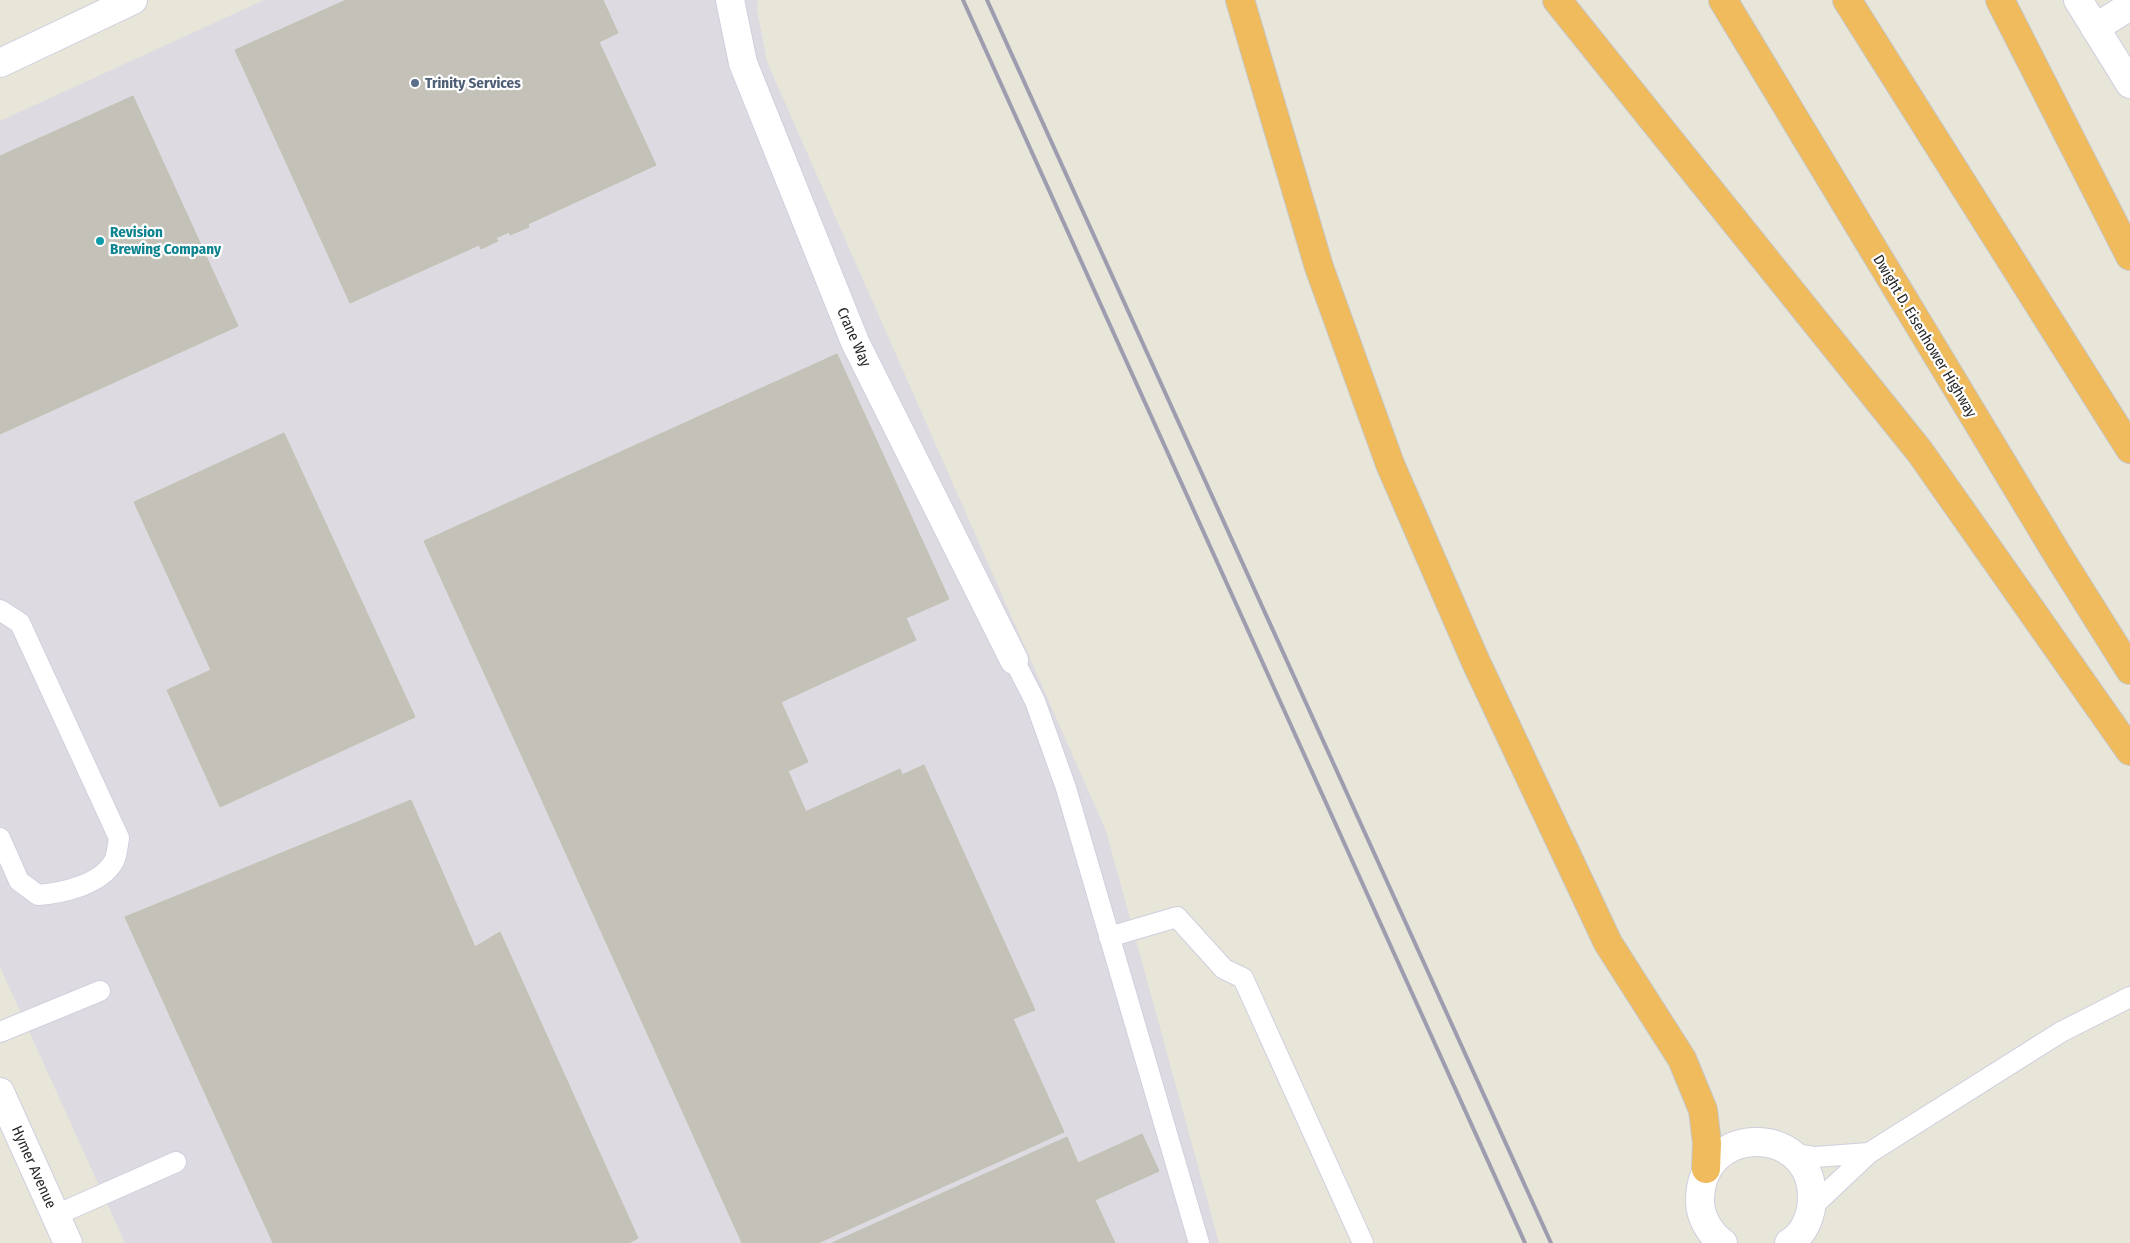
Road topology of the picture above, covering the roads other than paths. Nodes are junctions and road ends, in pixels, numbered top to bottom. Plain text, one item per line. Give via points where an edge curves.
1 (133, 0) edge
2 (730, 0) edge
3 (1240, 0) edge
4 (1557, 0) edge
5 (1723, 0) edge
6 (1847, 0) edge
7 (2000, 0) edge
8 (2078, 0) edge
9 (2130, 6) edge
10 (2095, 28) junction
11 (0, 63) edge
12 (2130, 84) edge
13 (2130, 256) edge
14 (2130, 449) edge
15 (0, 610) edge
16 (1014, 660) joint
17 (2130, 670) edge
18 (2130, 751) edge
19 (0, 838) edge
20 (1109, 937) junction
21 (100, 991) dead end
22 (2130, 997) edge
23 (0, 1032) edge
24 (0, 1092) edge
25 (1791, 1153) junction
26 (1869, 1153) junction
27 (176, 1162) dead end
28 (1706, 1169) junction
29 (56, 1215) junction
30 (1801, 1230) edge
31 (68, 1243) edge
32 (1199, 1243) edge
33 (1363, 1243) edge
34 (1723, 1243) edge

1 - 11 street
2 - 16 street, Crane Way via 743,63 855,342
3 - 28 highway via 1319,267 1390,464 1475,660 1608,943 1682,1059 1703,1110
4 - 18 highway via 1920,452
5 - 17 highway, Dwight D. Eisenhower Highway
6 - 14 highway
7 - 13 highway
8 - 10 street
9 - 10 street
10 - 12 street
15 - 19 lane via 20,623 119,838 114,861 98,878 55,893 38,895 19,881
16 - 20 lane via 1035,701 1066,788
20 - 32 lane
20 - 33 lane via 1177,917 1224,969 1243,978
21 - 23 lane
22 - 26 lane via 2061,1032
24 - 29 street, Hymer Avenue
25 - 26 lane via 1815,1157
25 - 28 street via 1774,1144 1755,1140 1735,1144 1718,1154
25 - 30 street via 1804,1169 1812,1187
26 - 30 lane
27 - 29 lane
28 - 34 street via 1700,1188 1700,1208 1707,1226
29 - 31 street, Hymer Avenue

